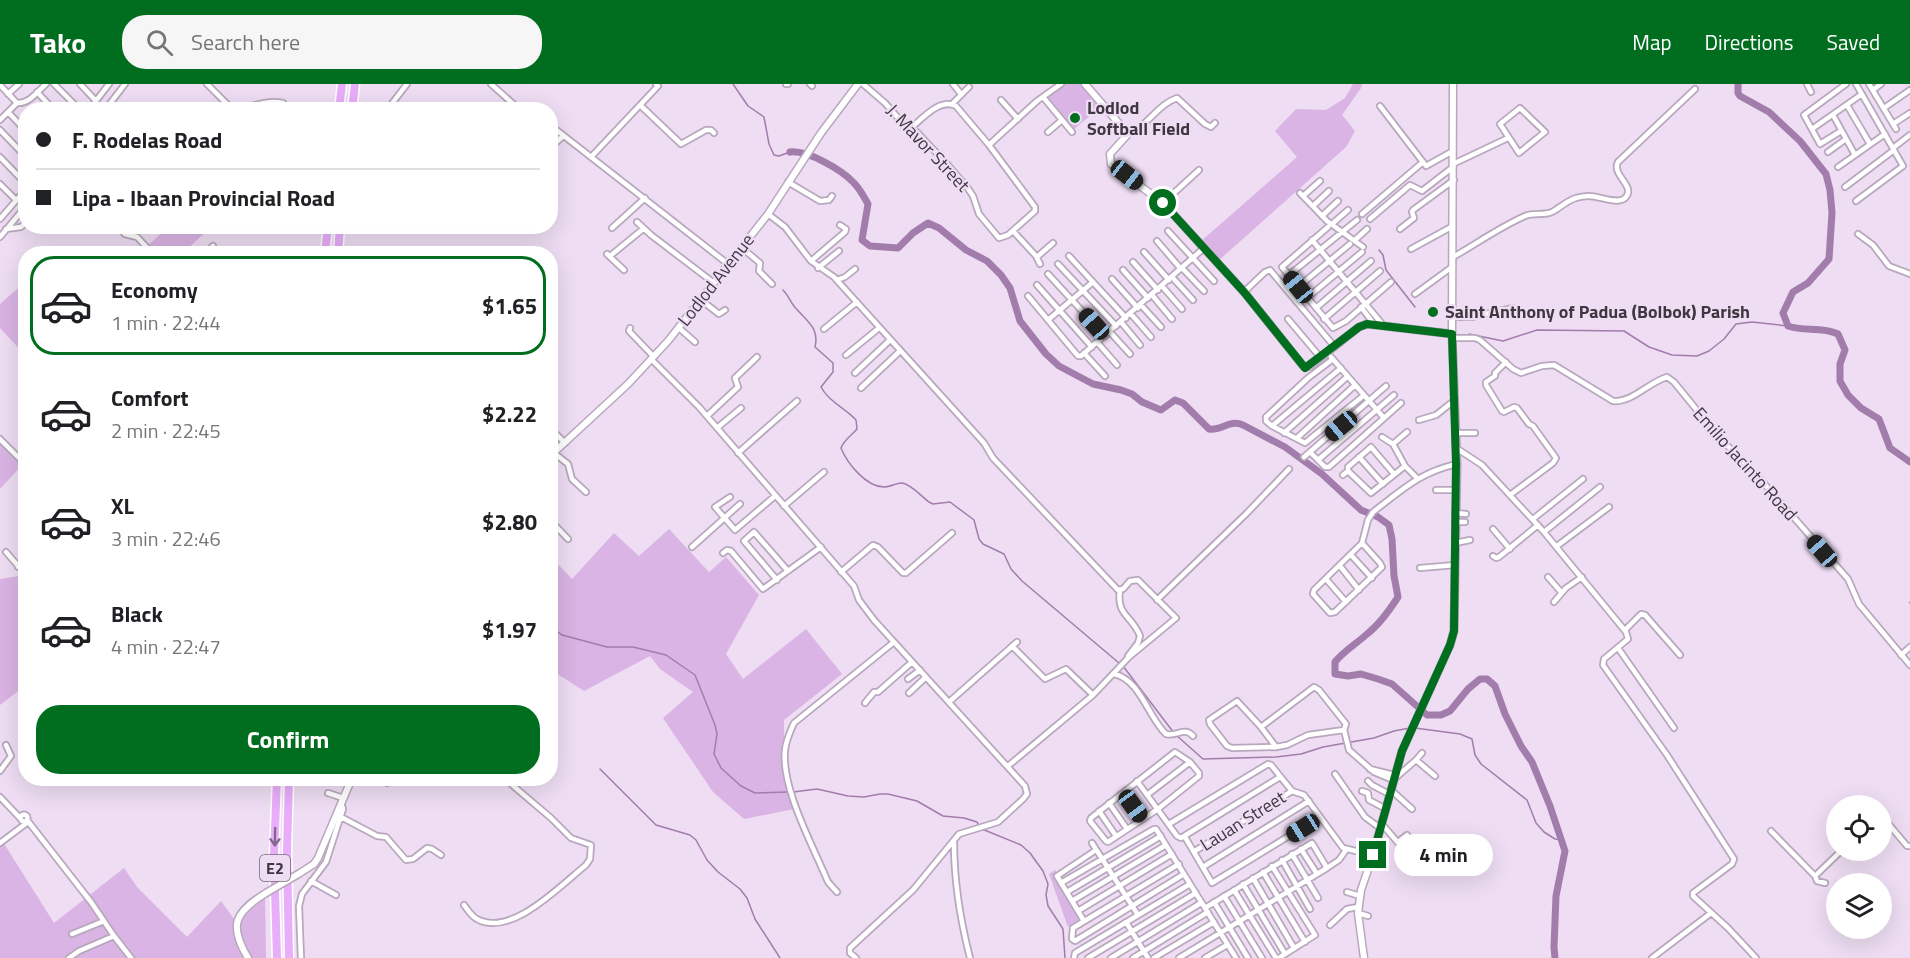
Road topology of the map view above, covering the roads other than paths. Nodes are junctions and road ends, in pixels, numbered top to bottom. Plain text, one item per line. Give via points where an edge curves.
1 (19, 84) edge
2 (46, 84) edge
3 (54, 84) edge
4 (80, 84) edge
5 (109, 84) edge
6 (125, 84) edge
7 (207, 84) edge
8 (342, 84) edge
9 (355, 84) edge
10 (407, 84) edge
11 (491, 84) edge
12 (858, 84) edge
13 (863, 84) edge
14 (952, 84) edge
15 (1061, 84) edge
16 (1085, 84) edge
17 (1453, 84) edge
18 (1807, 84) edge
19 (1846, 84) edge
20 (1856, 84) edge
21 (1869, 84) edge
22 (1881, 84) edge
23 (0, 85) edge
24 (658, 85) edge
25 (969, 87) dead end
26 (1695, 89) dead end
27 (1873, 90) junction
28 (1910, 90) edge
29 (37, 92) junction
30 (1811, 92) dead end
31 (8, 94) junction
32 (961, 94) junction
33 (1862, 94) junction
34 (1043, 98) junction
35 (96, 100) joint
36 (1001, 100) dead end
37 (25, 102) edge
38 (46, 102) edge
39 (72, 102) edge
40 (111, 102) edge
41 (225, 102) edge
42 (340, 102) edge
43 (353, 102) edge
44 (393, 102) edge
45 (511, 102) edge
46 (17, 104) joint
47 (952, 104) junction
48 (639, 105) junction
49 (1848, 105) junction
50 (1380, 106) dead end
51 (1884, 108) junction
52 (0, 111) edge
53 (1910, 113) edge
54 (1833, 115) junction
55 (4, 116) edge
56 (1018, 119) junction
57 (1062, 120) junction
58 (1215, 123) dead end
59 (18, 126) edge
60 (912, 126) junction
61 (1812, 129) junction
62 (0, 130) edge
63 (1841, 131) junction
64 (558, 132) edge
65 (1048, 132) dead end
66 (1072, 132) dead end
67 (714, 133) dead end
68 (1128, 134) junction
69 (1885, 134) junction
70 (563, 136) junction
71 (1508, 138) junction
72 (1909, 138) edge
73 (1846, 139) junction
74 (558, 141) edge
75 (1870, 144) junction
76 (989, 145) junction
77 (18, 149) edge
78 (1893, 149) junction
79 (1453, 151) junction
80 (1828, 152) dead end
81 (1855, 155) junction
82 (0, 157) edge
83 (591, 157) junction
84 (1423, 162) junction
85 (1454, 165) junction
86 (1838, 167) dead end
87 (1199, 170) dead end
88 (18, 177) edge
89 (1454, 180) junction
90 (1320, 181) dead end
91 (788, 182) junction
92 (0, 184) edge
93 (1845, 187) dead end
94 (1329, 191) dead end
95 (832, 196) dead end
96 (18, 197) edge
97 (645, 198) junction
98 (16, 200) junction
99 (1338, 201) dead end
100 (1856, 201) dead end
101 (1163, 203) junction
102 (1313, 206) junction
103 (1348, 210) dead end
104 (2, 212) edge
105 (768, 214) junction
106 (1362, 214) dead end
107 (18, 216) edge
108 (1322, 216) junction
109 (0, 219) edge
110 (1370, 219) dead end
111 (1357, 220) dead end
112 (637, 222) dead end
113 (840, 225) dead end
114 (1330, 225) junction
115 (1453, 226) junction
116 (18, 227) edge
117 (612, 228) dead end
118 (6, 229) junction
119 (643, 229) junction
120 (1400, 229) dead end
121 (1367, 230) dead end
122 (1013, 231) junction
123 (1168, 231) dead end
124 (1342, 231) junction
125 (126, 234) edge
126 (1858, 234) dead end
127 (0, 237) edge
128 (1312, 240) junction
129 (1355, 240) junction
130 (1157, 241) dead end
131 (1053, 243) dead end
132 (1350, 244) dead end
133 (145, 246) edge
134 (742, 248) junction
135 (1204, 248) junction
136 (1411, 249) dead end
137 (839, 251) dead end
138 (1321, 251) junction
139 (1144, 252) dead end
140 (1069, 256) dead end
141 (1037, 257) junction
142 (1453, 257) junction
143 (1192, 259) junction
144 (811, 261) junction
145 (1133, 261) dead end
146 (1329, 261) junction
147 (1371, 261) dead end
148 (728, 264) junction
149 (1040, 264) dead end
150 (1058, 264) dead end
151 (1452, 267) junction
152 (818, 268) junction
153 (1182, 268) junction
154 (855, 269) dead end
155 (624, 270) dead end
156 (1123, 270) dead end
157 (1380, 271) dead end
158 (1337, 272) junction
159 (1048, 274) dead end
160 (1910, 274) edge
161 (1289, 275) junction
162 (1112, 279) dead end
163 (1170, 279) junction
164 (837, 280) junction
165 (1214, 281) dead end
166 (1092, 282) junction
167 (1391, 282) dead end
168 (714, 283) junction
169 (1346, 283) junction
170 (772, 284) dead end
171 (1037, 285) dead end
172 (1298, 287) junction
173 (1160, 288) junction
174 (1084, 290) junction
175 (1204, 291) dead end
176 (1244, 292) junction
177 (1355, 293) junction
178 (1415, 294) dead end
179 (1028, 296) dead end
180 (1150, 297) junction
181 (1307, 298) junction
182 (1072, 299) junction
183 (701, 300) junction
184 (1193, 300) dead end
185 (857, 302) junction
186 (1140, 306) junction
187 (1363, 306) junction
188 (1316, 308) junction
189 (1513, 308) dead end
190 (1182, 309) dead end
191 (726, 310) dead end
192 (1060, 310) junction
193 (1128, 316) junction
194 (1452, 317) junction
195 (1172, 319) dead end
196 (1288, 319) dead end
197 (1324, 319) junction
198 (1048, 320) junction
199 (1119, 324) junction
200 (1374, 324) junction
201 (1384, 325) junction
202 (1161, 327) dead end
203 (630, 328) dead end
204 (679, 328) junction
205 (879, 328) junction
206 (824, 329) dead end
207 (1107, 334) junction
208 (1452, 336) junction
209 (1151, 337) dead end
210 (890, 340) junction
211 (695, 342) dead end
212 (1097, 342) junction
213 (1140, 345) dead end
214 (1334, 346) junction
215 (1092, 347) junction
216 (900, 351) junction
217 (1327, 352) junction
218 (1084, 353) junction
219 (1130, 354) dead end
220 (846, 355) dead end
221 (757, 357) dead end
222 (1320, 357) junction
223 (653, 358) junction
224 (1333, 359) junction
225 (1506, 362) junction
226 (1117, 365) dead end
227 (1341, 368) junction
228 (855, 373) dead end
229 (1105, 376) dead end
230 (1347, 377) junction
231 (1354, 386) junction
232 (1386, 386) dead end
233 (861, 388) dead end
234 (1394, 395) dead end
235 (1363, 396) junction
236 (1455, 400) junction
237 (797, 401) dead end
238 (1369, 401) junction
239 (1401, 403) dead end
240 (741, 408) dead end
241 (1376, 409) junction
242 (707, 416) junction
243 (1384, 418) junction
244 (1419, 420) dead end
245 (1272, 426) junction
246 (717, 428) junction
247 (1407, 432) dead end
248 (1284, 433) junction
249 (1455, 433) junction
250 (1475, 433) dead end
251 (1382, 437) dead end
252 (558, 438) edge
253 (1296, 438) junction
254 (0, 439) edge
255 (564, 444) junction
256 (1393, 444) junction
257 (1456, 448) junction
258 (558, 449) edge
259 (1310, 452) junction
260 (738, 453) junction
261 (18, 457) edge
262 (1304, 457) dead end
263 (1359, 457) junction
264 (558, 458) edge
265 (1318, 460) junction
266 (1456, 464) junction
267 (1405, 466) junction
268 (1289, 469) dead end
269 (1348, 471) junction
270 (824, 472) dead end
271 (1394, 474) junction
272 (1343, 475) dead end
273 (1417, 478) junction
274 (1583, 479) dead end
275 (1383, 484) junction
276 (1600, 487) dead end
277 (1436, 490) dead end
278 (1456, 490) junction
279 (586, 492) dead end
280 (1510, 495) junction
281 (775, 496) junction
282 (730, 497) dead end
283 (740, 504) dead end
284 (784, 506) junction
285 (1609, 507) dead end
286 (1455, 513) junction
287 (1466, 514) dead end
288 (724, 518) junction
289 (1533, 519) junction
290 (1455, 522) junction
291 (1465, 522) dead end
292 (1538, 525) junction
293 (558, 528) edge
294 (1493, 530) dead end
295 (952, 532) dead end
296 (1544, 532) junction
297 (568, 538) dead end
298 (1470, 540) dead end
299 (1362, 543) junction
300 (1455, 543) junction
301 (1557, 546) junction
302 (692, 547) dead end
303 (820, 547) junction
304 (1510, 549) junction
305 (6, 552) dead end
306 (723, 553) dead end
307 (1351, 555) junction
308 (1493, 556) dead end
309 (1455, 565) junction
310 (1340, 566) junction
311 (18, 567) edge
312 (1420, 568) dead end
313 (789, 571) junction
314 (841, 572) junction
315 (1582, 577) junction
316 (1372, 578) junction
317 (1548, 578) dead end
318 (1326, 579) junction
319 (777, 580) junction
320 (1120, 590) junction
321 (1359, 590) junction
322 (1561, 592) junction
323 (1157, 600) junction
324 (1346, 602) junction
325 (1554, 602) dead end
326 (1625, 630) junction
327 (894, 642) junction
328 (1017, 642) dead end
329 (1012, 646) junction
330 (1910, 647) edge
331 (1618, 648) junction
332 (1680, 655) dead end
333 (1901, 655) junction
334 (912, 662) junction
335 (1910, 665) edge
336 (1121, 666) junction
337 (920, 670) junction
338 (1114, 674) junction
339 (926, 676) junction
340 (908, 679) dead end
341 (909, 693) dead end
342 (1093, 695) junction
343 (948, 702) junction
344 (865, 703) dead end
345 (1261, 727) junction
346 (1674, 728) dead end
347 (1344, 730) junction
348 (1193, 736) dead end
349 (6, 745) dead end
350 (1276, 747) junction
351 (1422, 753) dead end
352 (1416, 760) junction
353 (1190, 762) junction
354 (1008, 766) junction
355 (0, 771) edge
356 (1335, 774) dead end
357 (1435, 776) dead end
358 (1280, 777) junction
359 (1394, 777) junction
360 (1137, 781) junction
361 (1368, 781) dead end
362 (277, 786) edge
363 (289, 786) edge
364 (349, 786) edge
365 (513, 786) edge
366 (1292, 790) junction
367 (1362, 791) dead end
368 (1390, 792) junction
369 (328, 793) dead end
370 (1124, 794) junction
371 (1147, 795) junction
372 (0, 797) edge
373 (342, 801) junction
374 (1309, 801) junction
375 (1109, 803) junction
376 (1158, 808) junction
377 (1386, 809) junction
378 (1412, 809) dead end
379 (1099, 811) junction
380 (341, 817) junction
381 (1320, 817) junction
382 (1142, 819) junction
383 (27, 821) junction
384 (1169, 824) junction
385 (1381, 826) junction
386 (1892, 828) edge
387 (1127, 829) junction
388 (1771, 831) dead end
389 (1407, 835) dead end
390 (1116, 836) junction
391 (1161, 836) junction
392 (1185, 837) junction
393 (1317, 840) dead end
394 (954, 842) junction
395 (1398, 842) junction
396 (0, 843) edge
397 (1092, 843) dead end
398 (1312, 843) junction
399 (1166, 845) junction
400 (1910, 846) edge
401 (1301, 849) junction
402 (1096, 850) junction
403 (1346, 850) junction
404 (1195, 851) junction
405 (1405, 851) dead end
406 (1172, 854) junction
407 (1292, 854) junction
408 (441, 855) dead end
409 (1373, 855) junction
410 (1102, 859) junction
411 (1282, 860) junction
412 (1831, 861) edge
413 (1179, 864) junction
414 (1272, 866) junction
415 (1203, 867) junction
416 (1108, 868) junction
417 (1327, 868) junction
418 (1263, 872) junction
419 (1184, 874) junction
420 (1317, 874) junction
421 (1815, 876) junction
422 (1114, 877) junction
423 (1253, 878) junction
424 (1306, 880) junction
425 (311, 881) junction
426 (1061, 883) junction
427 (1825, 883) dead end
428 (1190, 884) junction
429 (1243, 884) junction
430 (1297, 886) junction
431 (1120, 887) junction
432 (1234, 890) junction
433 (837, 892) dead end
434 (1067, 892) junction
435 (1287, 892) junction
436 (1347, 892) dead end
437 (1196, 893) junction
438 (336, 895) dead end
439 (1125, 896) junction
440 (1224, 896) junction
441 (1360, 896) junction
442 (1278, 897) junction
443 (1317, 898) dead end
444 (1072, 901) junction
445 (1214, 902) junction
446 (1269, 903) junction
447 (464, 905) dead end
448 (1131, 906) junction
449 (1205, 908) junction
450 (1259, 909) junction
451 (1310, 909) dead end
452 (1358, 910) junction
453 (1078, 911) junction
454 (1711, 913) junction
455 (1138, 915) junction
456 (1249, 915) junction
457 (1368, 916) dead end
458 (104, 921) junction
459 (1084, 921) junction
460 (1239, 921) junction
461 (1126, 922) junction
462 (1214, 922) junction
463 (1330, 926) dead end
464 (1230, 928) junction
465 (1132, 932) junction
466 (72, 934) dead end
467 (1221, 934) junction
468 (114, 936) junction
469 (1138, 942) junction
470 (1305, 942) junction
471 (1227, 945) junction
472 (1294, 948) junction
473 (1144, 951) junction
474 (1286, 954) junction
475 (1234, 956) edge
476 (69, 958) edge
477 (131, 958) edge
478 (249, 958) edge
479 (277, 958) edge
480 (289, 958) edge
481 (300, 958) edge
482 (855, 958) edge
483 (969, 958) edge
484 (1074, 958) edge
485 (1088, 958) edge
486 (1111, 958) edge
487 (1132, 958) edge
488 (1148, 958) edge
489 (1154, 958) edge
490 (1179, 958) edge
491 (1205, 958) edge
492 (1226, 958) edge
493 (1248, 958) edge
494 (1262, 958) edge
495 (1277, 958) edge
496 (1364, 958) edge
497 (1652, 958) edge
498 (1756, 958) edge

1 - 31 street
2 - 29 street
3 - 39 street
4 - 35 street
5 - 35 street
6 - 40 street
7 - 41 street
8 - 42 highway
9 - 43 highway
10 - 44 street
11 - 45 street
12 - 91 main road, Lodlod Avenue
13 - 60 street, J. Mavor Street
14 - 32 street
15 - 34 street
16 - 68 main road
17 - 79 main road
18 - 30 street
19 - 61 street via 1805,114
20 - 33 street
21 - 27 street
22 - 27 street
23 - 31 street
24 - 48 street
25 - 32 street
26 - 142 street via 1618,162 1617,172 1628,187 1625,198 1620,201 1589,195 1578,197 1548,213 1523,217
27 - 51 street
28 - 51 street
29 - 37 street
29 - 38 street
31 - 46 street
32 - 47 street
33 - 49 street
33 - 69 street
34 - 56 street
34 - 57 street
36 - 56 street
46 - 55 street
47 - 60 street via 937,107
47 - 76 street
48 - 67 street via 681,144 706,130
48 - 83 street
49 - 54 street
49 - 75 street
50 - 84 street
51 - 53 street via 1894,126
52 - 55 street
54 - 61 street
54 - 63 street
55 - 59 street
56 - 76 street
57 - 65 street
57 - 66 street
58 - 68 street via 1211,127 1205,124 1177,99
60 - 122 street, J. Mavor Street via 967,187 979,214 999,238
61 - 63 street via 1821,145
62 - 77 street
63 - 73 street
64 - 70 street
68 - 101 main road via 1109,158 1114,167
69 - 75 street
69 - 78 street
70 - 74 street
70 - 83 street
71 - 71 street via 1500,122 1520,108 1545,132 1519,153
71 - 85 street
72 - 78 street
73 - 80 street
73 - 81 street
75 - 81 street
76 - 122 street via 1035,207
78 - 93 street
78 - 100 street via 1902,167
79 - 84 street via 1428,166
79 - 85 main road
81 - 86 street
82 - 88 street
83 - 97 street
84 - 106 street
85 - 89 main road
85 - 110 street via 1422,191 1410,185
87 - 101 street
89 - 115 main road
89 - 120 street via 1413,210 1414,218
90 - 102 street via 1301,195
91 - 95 street via 820,201
91 - 105 main road, Lodlod Avenue
92 - 98 street
94 - 102 street
96 - 98 street
97 - 117 street
97 - 148 street
98 - 104 street
99 - 108 street
101 - 135 main road
102 - 108 street
103 - 114 street
104 - 109 street
105 - 134 main road, Lodlod Avenue
105 - 144 street via 785,227
107 - 118 street
108 - 114 street
111 - 124 street
112 - 119 street
113 - 144 street via 845,232
114 - 124 street
114 - 128 street
115 - 136 street
115 - 142 main road
116 - 118 street
118 - 127 street
119 - 155 street via 608,255
119 - 168 street
121 - 129 street
122 - 141 street
123 - 143 street
124 - 129 street
124 - 138 street
125 - 133 street via 137,237
126 - 160 street via 1873,245 1889,266
128 - 138 street
128 - 161 street via 1282,265
129 - 158 street via 1363,250
130 - 153 street
131 - 141 street
132 - 146 street
134 - 148 main road, Lodlod Avenue
134 - 170 street via 760,263 758,270
135 - 143 street
135 - 176 main road
137 - 152 street
138 - 146 street
138 - 161 street
139 - 163 street
140 - 166 street
141 - 149 street
142 - 151 main road
143 - 153 street
143 - 165 street
144 - 152 street
145 - 173 street
146 - 158 street
146 - 172 street
147 - 169 street
148 - 168 main road, Lodlod Avenue
150 - 174 street
151 - 178 street
151 - 194 main road
152 - 164 street
153 - 163 street
153 - 175 street
154 - 164 street
156 - 180 street
157 - 177 street
158 - 169 street
158 - 181 street
159 - 182 street
161 - 172 street
162 - 186 street
163 - 173 street
163 - 184 street
164 - 185 street
166 - 174 street
166 - 193 street
167 - 187 street
168 - 183 main road, Lodlod Avenue
169 - 177 street
169 - 188 street
171 - 192 street
172 - 181 street
173 - 180 street
173 - 190 street
174 - 182 street
174 - 199 street
176 - 214 street via 1270,270
176 - 222 main road via 1304,367
177 - 187 street
177 - 197 street
179 - 198 street
180 - 186 street
180 - 195 street
181 - 188 street
182 - 192 street
182 - 207 street
183 - 191 street via 719,314
183 - 204 main road, Lodlod Avenue
185 - 205 street
185 - 206 street
186 - 193 street
186 - 202 street
187 - 197 street via 1335,328
187 - 200 street
187 - 201 street
188 - 197 street
189 - 194 street
192 - 198 street
192 - 215 street
193 - 199 street
193 - 209 street
194 - 208 main road
196 - 222 street
198 - 218 street via 1078,356
199 - 207 street
199 - 213 street
200 - 201 main road
200 - 214 main road via 1363,325
201 - 208 main road
203 - 223 street via 629,332
204 - 211 street
204 - 223 main road, Lodlod Avenue
205 - 210 street
205 - 220 street
207 - 212 street
207 - 219 street
208 - 225 street via 1480,340
208 - 236 main road
210 - 216 street
210 - 228 street
212 - 215 street
212 - 226 street
214 - 217 main road
215 - 218 street
216 - 233 street
216 - 320 street via 984,443 993,458
217 - 222 main road
217 - 224 street
218 - 229 street
221 - 242 street via 735,378 738,387
223 - 242 street
223 - 255 main road, Lodlod Avenue
224 - 227 street
224 - 245 street via 1266,417
225 - 280 street via 1486,385 1502,411 1516,408 1556,458
225 - 333 street, Emilio Jacinto Road via 1521,373 1554,365 1617,402 1659,379 1667,377 1674,382 1848,579 1859,604
227 - 230 street
227 - 245 street
230 - 231 street
230 - 248 street
231 - 235 street
231 - 253 street
232 - 238 street
234 - 241 street
235 - 238 street
235 - 253 street via 1304,443
236 - 244 street via 1436,414
236 - 249 main road
237 - 260 street
238 - 241 street
238 - 259 street
239 - 243 street
240 - 246 street
241 - 243 street
241 - 265 street
242 - 246 street
243 - 265 street via 1329,467
245 - 248 street
246 - 260 street
247 - 256 street
248 - 253 street
249 - 250 street
249 - 257 main road
251 - 256 street
252 - 255 street
254 - 261 street
255 - 258 main road, Lodlod Avenue
256 - 267 street
257 - 266 main road
257 - 280 street via 1482,465
259 - 262 street
259 - 265 street
260 - 281 street
263 - 269 street
263 - 271 street via 1372,448
263 - 275 street
264 - 279 street via 568,464 572,479
266 - 273 street
266 - 278 main road
267 - 271 street
267 - 273 street
268 - 323 street
269 - 272 street
269 - 275 street via 1371,493
270 - 284 street
271 - 275 street
273 - 299 street via 1373,512
274 - 289 street
276 - 296 street
277 - 278 street
278 - 286 main road
280 - 289 street
281 - 284 street
281 - 288 street via 736,530
282 - 288 street via 715,507
283 - 288 street
284 - 303 street
285 - 301 street
286 - 287 street
286 - 290 main road
288 - 302 street
289 - 292 street
290 - 291 street
290 - 300 main road
292 - 296 street
292 - 304 street
293 - 297 street
294 - 304 street
295 - 314 street via 906,573 873,545
296 - 301 street
298 - 300 street
299 - 307 street
299 - 316 street via 1382,565
300 - 309 main road
301 - 315 street
303 - 313 street
303 - 314 street
304 - 308 street via 1498,558
305 - 311 street
306 - 319 street via 732,551 762,589
307 - 310 street
307 - 316 street
309 - 312 street
309 - 359 main road via 1454,631 1450,645 1411,729
310 - 318 street
310 - 321 street
313 - 319 street
313 - 319 street via 754,532 744,541
314 - 327 street
315 - 322 street
315 - 326 street
316 - 321 street
317 - 322 street
318 - 324 street
318 - 324 street via 1314,590 1315,596 1330,613
320 - 323 street via 1130,581 1138,580
320 - 336 street via 1120,608 1140,639
321 - 324 street
322 - 325 street
323 - 336 street via 1176,618
326 - 331 street via 1628,639
326 - 332 street via 1641,614 1645,615
327 - 334 street
327 - 433 street via 794,723 788,735 785,750 789,785 828,882
328 - 329 street
329 - 342 street via 1045,679 1066,669
329 - 343 street
330 - 333 street
331 - 346 street
331 - 454 street via 1604,659 1603,665 1734,859 1692,894
333 - 335 street, Emilio Jacinto Road
334 - 337 street
334 - 344 street
336 - 338 street
337 - 339 street
337 - 340 street
338 - 342 street
338 - 348 street via 1125,677 1166,734 1183,731
339 - 341 street
339 - 343 street
342 - 354 street
343 - 354 street
345 - 347 street via 1317,687 1346,724
345 - 350 street
345 - 350 street via 1237,701 1209,720 1229,747
347 - 350 street via 1300,736
347 - 359 street via 1349,750 1374,772
349 - 355 street via 11,756
351 - 352 street
352 - 357 street
352 - 359 street
353 - 360 street via 1175,752
353 - 371 street
353 - 376 street via 1199,775
354 - 394 street via 1025,786 1023,799 998,822 959,834
356 - 385 street via 1365,817
358 - 366 street
358 - 384 street via 1271,765 1265,765
358 - 392 street
359 - 368 main road
360 - 370 street
360 - 371 street
361 - 368 street
362 -> 479 highway, E2
363 - 480 highway, E2
364 - 373 main road
365 - 447 street via 571,838 591,845 590,858 518,918 484,922
366 - 374 street
366 - 404 street, Lauan Street
367 - 377 street
368 - 377 main road
368 - 378 street
369 - 373 street
370 - 375 street
370 - 382 street
371 - 376 street
372 - 383 street via 22,821
373 - 380 street
373 - 478 main road, bridge via 314,864 247,905 240,915 238,937
374 - 381 street
374 - 415 street
375 - 379 street
375 - 387 street
376 - 382 street
376 - 384 street
377 - 385 main road
379 - 390 street
379 - 390 street via 1090,821 1106,841
380 - 408 street via 386,837 406,860 427,848
380 - 425 street via 326,862
381 - 403 street
381 - 415 street via 1215,882 1210,881
382 - 387 street
383 - 396 street
383 - 458 street
384 - 392 street via 1177,837
385 - 395 street
385 - 409 main road
386 - 400 street
387 - 390 street
388 - 421 street
389 - 395 street
391 - 399 street
391 - 410 street via 1154,828
391 - 416 street
392 - 404 street
393 - 398 street
394 - 482 street via 913,890 850,948
394 - 483 street via 956,886
395 - 405 street
397 - 402 street
398 - 401 street
398 - 417 street
399 - 406 street
399 - 422 street
401 - 407 street
401 - 420 street
402 - 410 street
402 - 426 street via 1058,874
403 - 409 street
403 - 417 street
404 - 415 street
406 - 413 street
406 - 431 street
407 - 411 street
407 - 424 street
409 - 441 main road
410 - 416 street
410 - 426 street
411 - 414 street
411 - 430 street
412 - 421 street
413 - 419 street
413 - 439 street
414 - 418 street
414 - 435 street
416 - 422 street
416 - 434 street
417 - 420 street
418 - 423 street
418 - 442 street
419 - 428 street
419 - 448 street
420 - 424 street
421 - 427 street
422 - 431 street
422 - 444 street
423 - 429 street
423 - 446 street
424 - 430 street
424 - 443 street
425 - 438 street
425 - 481 street via 299,906
426 - 434 street
428 - 437 street
428 - 455 street
429 - 432 street
429 - 450 street
430 - 435 street
430 - 451 street
431 - 439 street
431 - 453 street
432 - 440 street
432 - 456 street
434 - 444 street
435 - 442 street
435 - 470 street via 1315,935
436 - 441 street
437 - 449 street
437 - 465 street
439 - 448 street
439 - 459 street
440 - 445 street
440 - 460 street
441 - 452 main road
442 - 446 street
442 - 470 street
444 - 453 street
445 - 449 street
445 - 464 street
446 - 450 street
446 - 472 street
448 - 455 street
448 - 459 street via 1073,940 1072,929
449 - 462 street
449 - 469 street
449 - 473 street
450 - 456 street
450 - 474 street
452 - 457 street
452 - 463 street via 1347,909
452 - 496 main road
453 - 459 street
454 - 497 street
454 - 498 street
455 - 461 street
456 - 460 street
456 - 495 street
458 - 466 street
458 - 468 street
460 - 464 street
460 - 494 street
461 - 465 street
461 - 484 street via 1075,953
462 - 467 street
462 - 489 street
464 - 467 street
464 - 493 street
465 - 469 street
465 - 485 street
467 - 471 street
467 - 490 street
468 - 476 street
468 - 477 street
469 - 473 street
469 - 486 street
470 - 472 street
471 - 475 street
471 - 491 street
472 - 474 street
473 - 487 street
473 - 488 street
474 - 495 street
475 - 492 street

